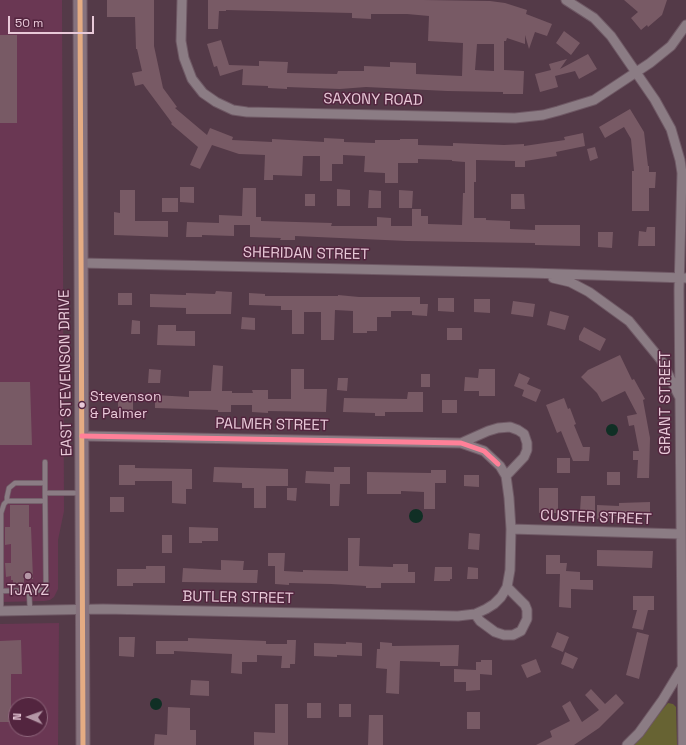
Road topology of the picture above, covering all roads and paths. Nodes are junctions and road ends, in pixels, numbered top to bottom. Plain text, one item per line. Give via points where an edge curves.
1 (80, 0) edge
2 (182, 0) edge
3 (566, 0) edge
4 (686, 25) edge
5 (636, 73) junction
6 (81, 263) junction
7 (530, 273) junction
8 (682, 278) edge
9 (680, 397) junction
10 (82, 436) junction
11 (462, 443) junction
12 (45, 462) dead end
13 (506, 476) junction
14 (45, 483) junction
15 (45, 493) junction
16 (82, 493) junction
17 (7, 501) junction
18 (45, 501) junction
19 (511, 530) junction
20 (681, 534) junction
21 (507, 587) junction
22 (1, 591) junction
23 (29, 591) junction
24 (30, 610) junction
25 (83, 610) junction
26 (1, 611) edge
27 (475, 614) junction
28 (683, 666) junction
29 (84, 745) edge
30 (627, 745) edge
31 (683, 745) edge

1 - 6 main road, EAST STEVENSON DRIVE
2 - 5 street, SAXONY ROAD via 181,41 192,79 203,93 233,110 514,118 558,111 594,100
3 - 5 street, GRANT STREET via 594,18 611,36
4 - 5 street, SAXONY ROAD via 671,46
5 - 8 street, GRANT STREET via 671,129 680,160
6 - 7 street, SHERIDAN STREET
6 - 10 main road, EAST STEVENSON DRIVE
7 - 8 street, SHERIDAN STREET
7 - 9 street, SHERIDAN STREET via 570,282 589,292 629,321 661,360
8 - 9 street, GRANT STREET
9 - 20 street, GRANT STREET
10 - 11 street, PALMER STREET
10 - 16 main road, EAST STEVENSON DRIVE
11 - 13 street, PALMER STREET via 484,451 500,466
11 - 13 street, PALMER STREET via 498,428 510,427 524,434 527,450 524,457
12 - 14 lane
13 - 19 street, PALMER STREET
14 - 15 lane
14 - 17 lane via 15,483 9,488
15 - 16 lane
15 - 18 lane
16 - 25 main road, EAST STEVENSON DRIVE
17 - 18 lane
17 - 22 lane via 1,513
18 - 23 lane via 46,590
19 - 20 street, CUSTER STREET
19 - 21 street, BUTLER STREET
20 - 28 street, GRANT STREET
21 - 27 street, BUTLER STREET via 494,604
21 - 27 street via 527,610 527,619 522,631 514,635 495,632
22 - 23 lane
22 - 26 lane
23 - 24 lane
24 - 25 street, BUTLER STREET
24 - 26 street, BUTLER STREET
25 - 27 street, BUTLER STREET via 458,616
25 - 29 main road, EAST STEVENSON DRIVE
28 - 30 street via 662,701
28 - 31 street, GRANT STREET

